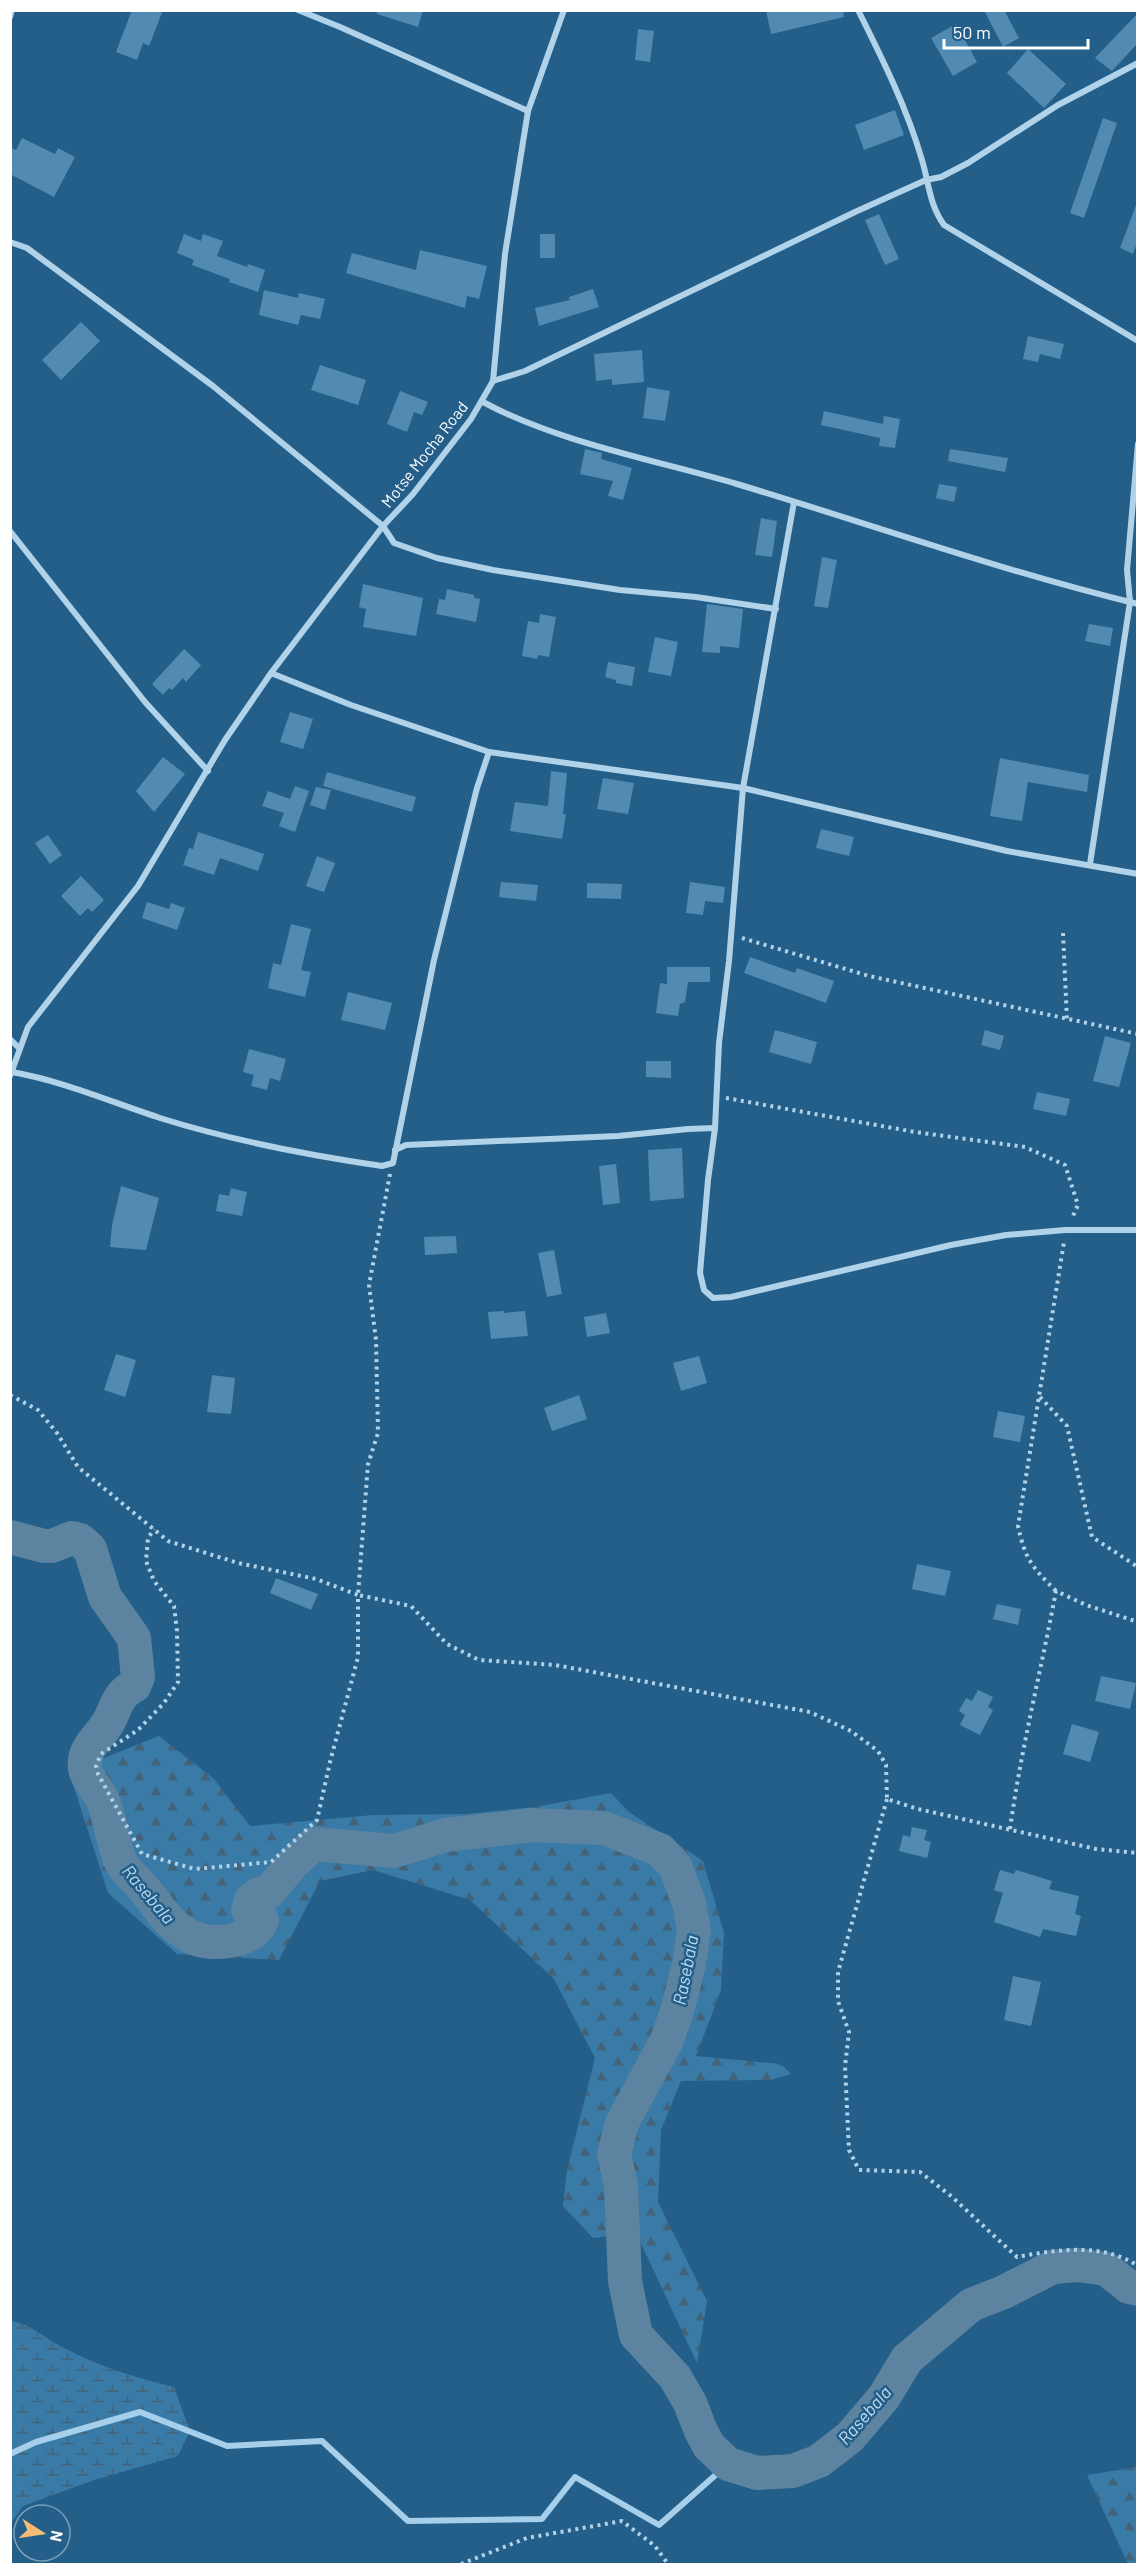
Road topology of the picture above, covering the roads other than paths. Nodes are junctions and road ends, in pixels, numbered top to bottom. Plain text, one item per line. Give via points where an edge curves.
1 (12, 10) edge
2 (298, 10) edge
3 (564, 10) edge
4 (858, 10) edge
5 (10, 17) edge
6 (1135, 64) edge
7 (1137, 72) edge
8 (528, 111) junction
9 (926, 180) junction
10 (10, 242) edge
11 (1137, 341) edge
12 (493, 381) junction
13 (483, 402) junction
14 (1137, 444) edge
15 (794, 502) junction
16 (384, 526) junction
17 (10, 531) edge
18 (1134, 603) edge
19 (776, 609) junction
20 (271, 674) junction
21 (489, 752) junction
22 (208, 771) junction
23 (743, 788) junction
24 (1090, 864) junction
25 (1137, 874) edge
26 (10, 1039) edge
27 (19, 1048) junction
28 (13, 1061) edge
29 (11, 1074) edge
30 (716, 1128) junction
31 (395, 1150) junction
32 (1137, 1230) edge

1 - 5 street
2 - 8 street
3 - 8 street, Motse Mocha Road
4 - 9 street via 883,59
6 - 7 street
6 - 9 street via 1059,105 968,163
8 - 12 street, Motse Mocha Road via 505,254
9 - 11 street via 934,212 944,225
9 - 12 street via 525,371
10 - 16 street, Motse Mocha Road via 27,248 213,386
12 - 13 street, Motse Mocha Road
13 - 15 street via 510,417 564,435
13 - 16 street, Motse Mocha Road
14 - 18 street via 1127,570
15 - 18 street
15 - 19 street
16 - 19 street via 394,543 482,568
16 - 20 street
17 - 22 street via 145,702
18 - 24 street
19 - 23 street
20 - 21 street
20 - 22 street
21 - 23 street
21 - 31 street via 434,960
22 - 27 street via 138,886 28,1027
23 - 24 street via 1007,851
23 - 30 street via 719,1043
24 - 25 street
26 - 27 street
27 - 28 street
28 - 29 street
29 - 31 street via 61,1084 251,1144 382,1166 393,1162
30 - 31 street via 406,1145
30 - 32 street via 700,1273 704,1290 713,1298 1006,1235

